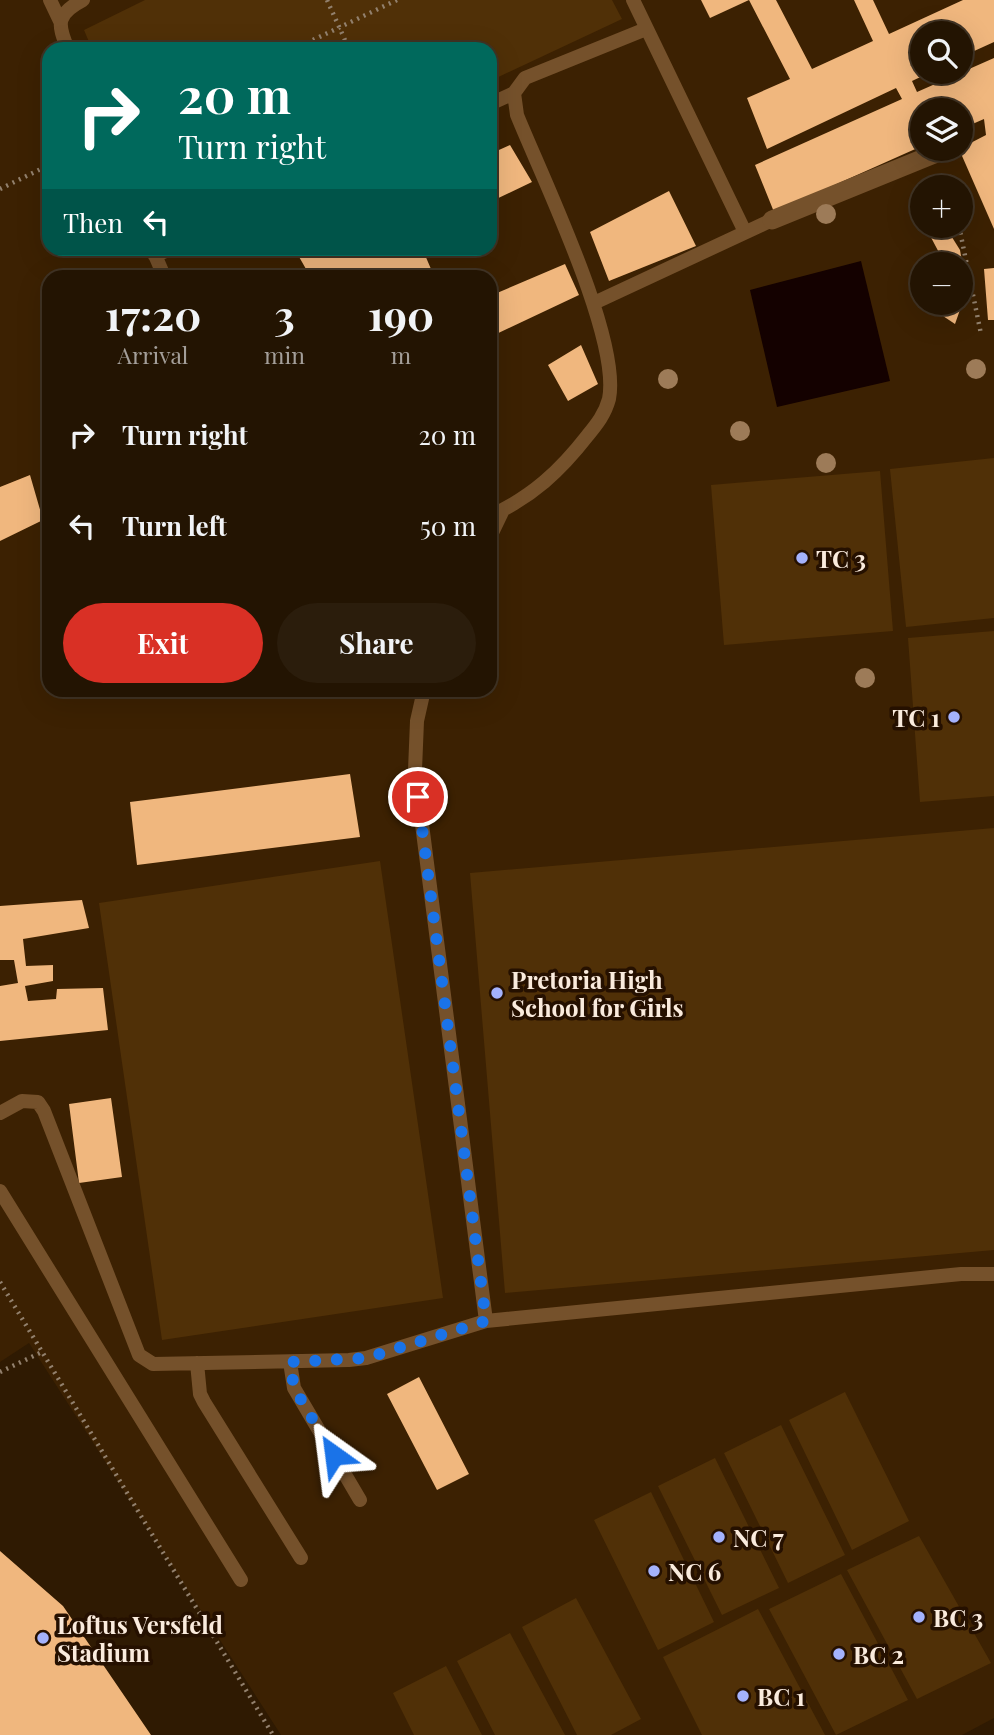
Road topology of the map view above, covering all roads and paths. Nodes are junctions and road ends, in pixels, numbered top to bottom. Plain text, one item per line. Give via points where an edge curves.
1 (50, 0) edge
2 (83, 0) edge
3 (327, 0) edge
4 (397, 0) edge
5 (633, 0) edge
6 (60, 21) junction
7 (340, 27) junction
8 (646, 29) junction
9 (65, 42) edge
10 (309, 42) edge
11 (346, 42) edge
12 (514, 93) junction
13 (497, 101) edge
14 (917, 161) edge
15 (42, 168) edge
16 (0, 189) edge
17 (772, 220) joint
18 (745, 232) junction
19 (961, 238) edge
20 (594, 303) junction
21 (981, 334) dead end
22 (497, 513) edge
23 (422, 697) edge
24 (0, 1113) edge
25 (0, 1191) edge
26 (994, 1275) edge
27 (0, 1282) edge
28 (486, 1321) junction
29 (42, 1352) junction
30 (290, 1362) junction
31 (197, 1363) junction
32 (0, 1373) edge
33 (360, 1500) dead end
34 (301, 1558) dead end
35 (241, 1580) dead end
36 (274, 1735) edge

1 - 6 lane
2 - 6 lane
3 - 7 path
4 - 7 path
5 - 8 lane
6 - 9 lane
7 - 10 path
7 - 11 path
8 - 12 lane via 525,78
8 - 18 lane
12 - 13 lane
12 - 20 lane via 517,116
14 - 17 street
15 - 16 path
17 - 18 lane
18 - 20 lane
19 - 21 path
20 - 22 lane via 611,380 604,414 550,480
23 - 28 lane via 415,770
24 - 31 lane via 29,1100 38,1102 44,1111 139,1355 153,1364
25 - 35 lane
26 - 28 lane via 961,1274
27 - 29 path
28 - 30 lane via 366,1358
29 - 32 path
29 - 36 path
30 - 31 lane
30 - 33 lane via 294,1388
31 - 34 lane via 204,1402

